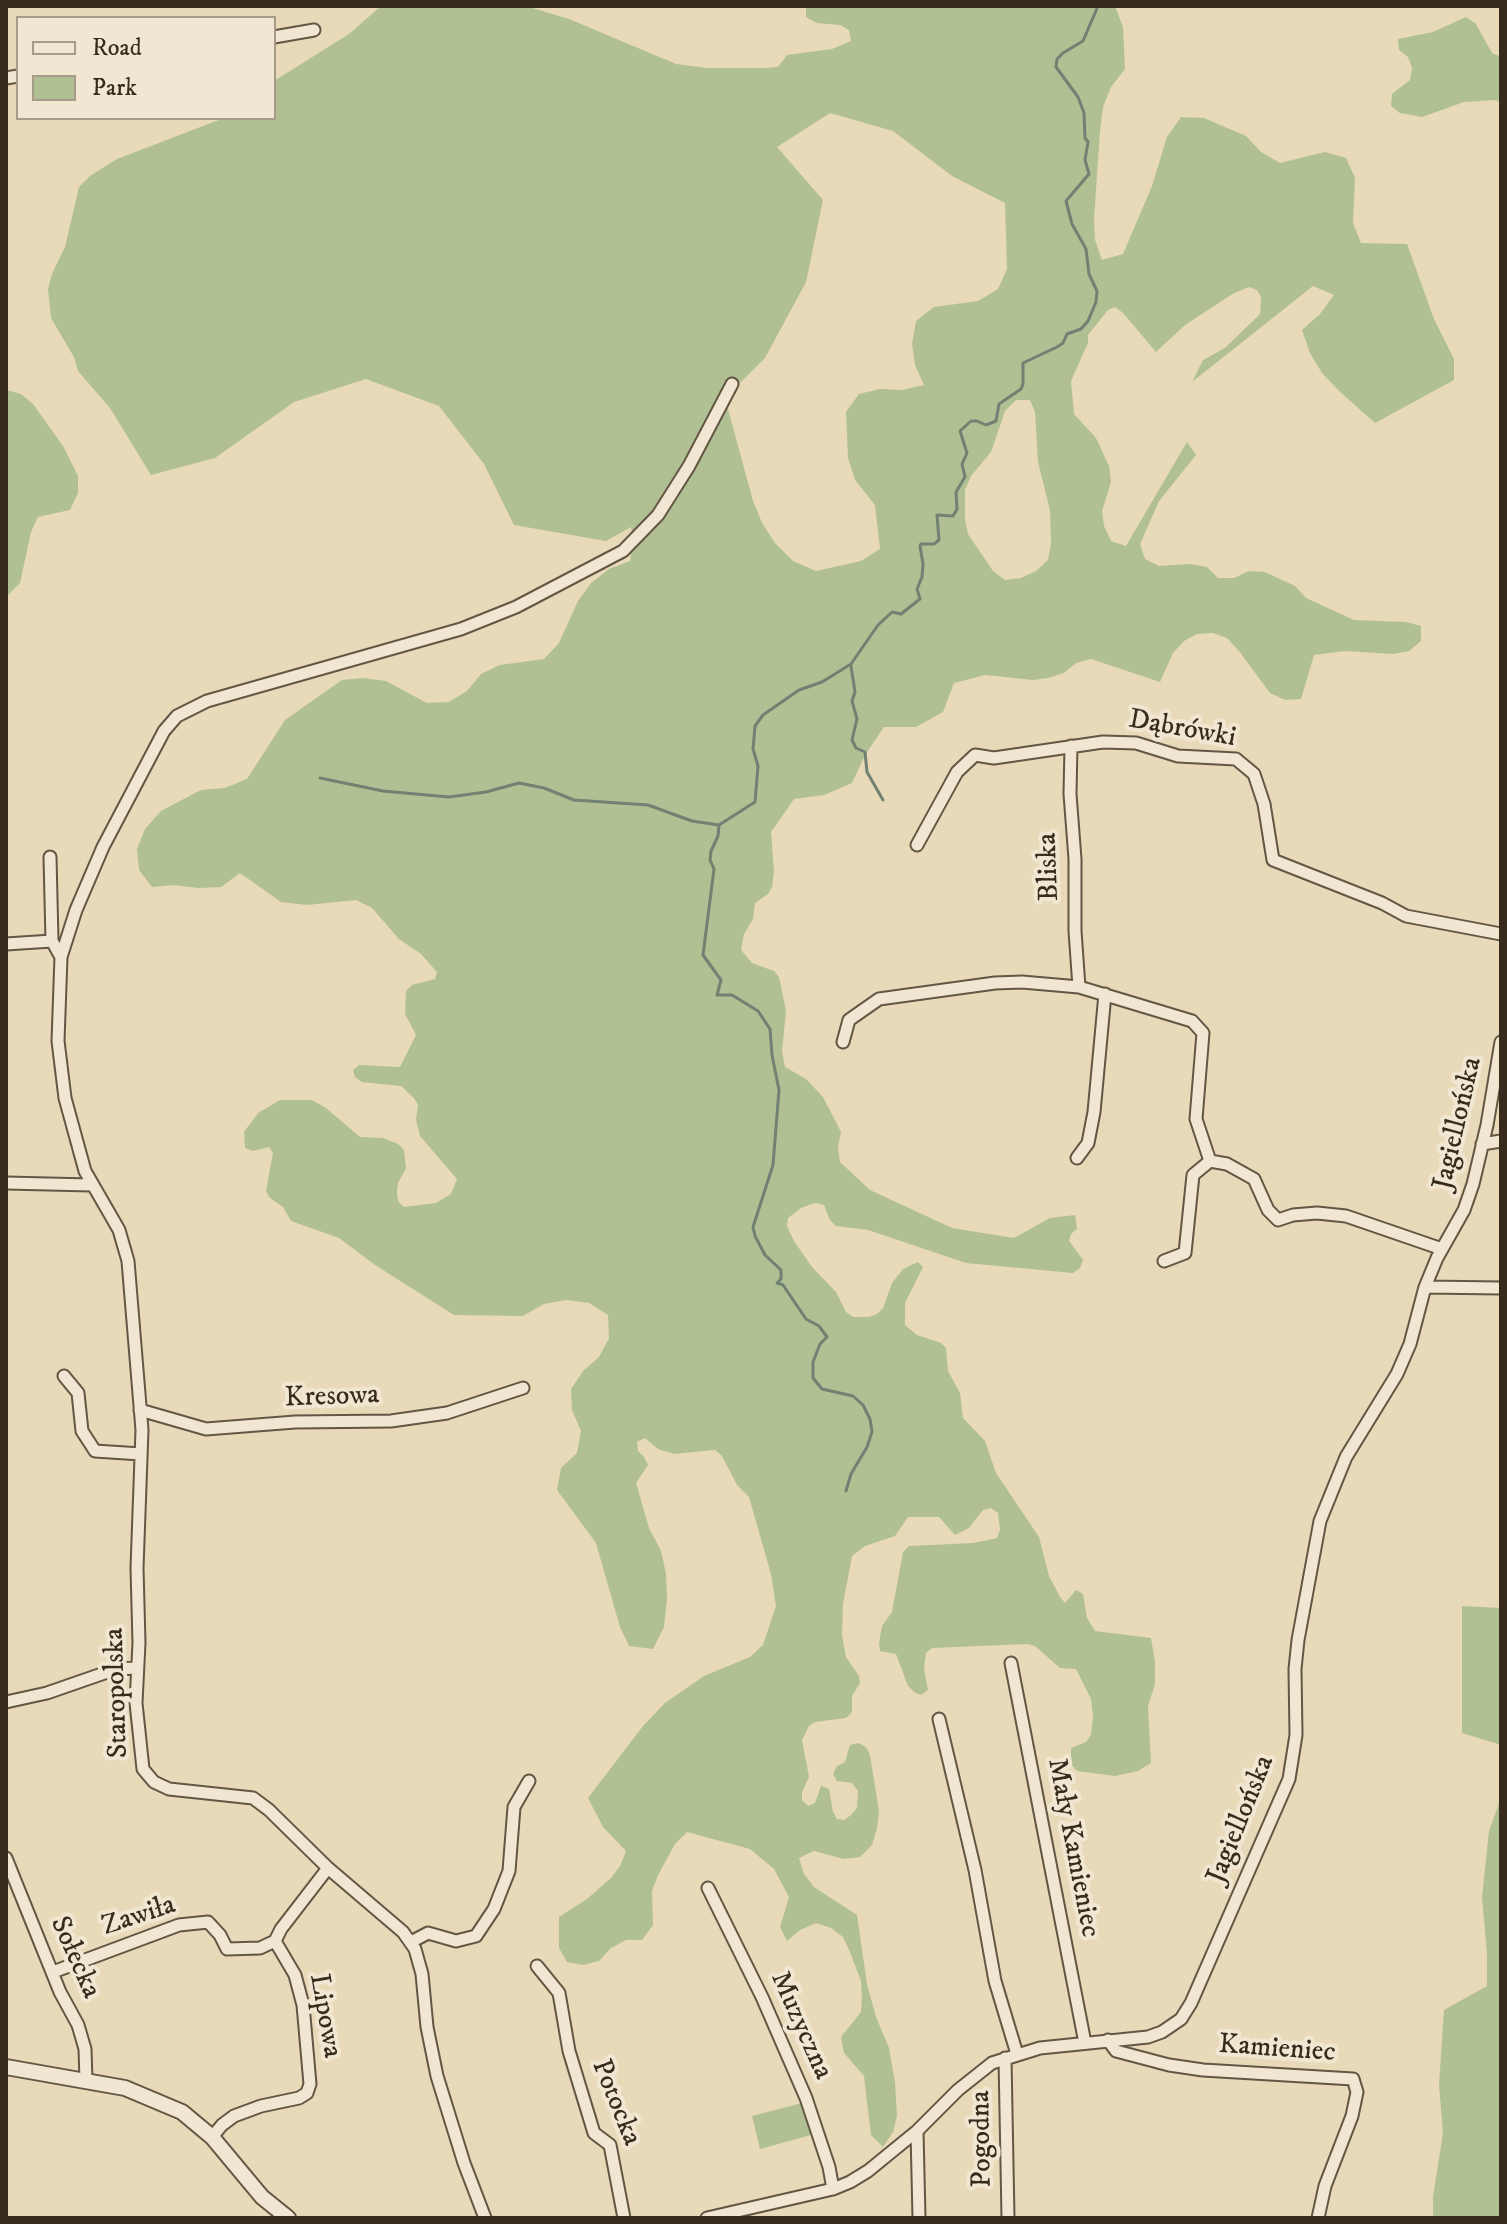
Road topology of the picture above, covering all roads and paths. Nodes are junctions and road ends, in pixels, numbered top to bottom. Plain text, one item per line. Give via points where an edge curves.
1 (314, 30) dead end
2 (276, 37) edge
3 (732, 384) dead end
4 (1071, 746) junction
5 (917, 845) dead end
6 (50, 857) dead end
7 (1501, 934) edge
8 (52, 941) junction
9 (6, 944) edge
10 (61, 957) junction
11 (1079, 987) junction
12 (1105, 994) junction
13 (843, 1042) dead end
14 (1501, 1042) edge
15 (1501, 1141) edge
16 (1482, 1144) junction
17 (1077, 1158) dead end
18 (1210, 1161) junction
19 (6, 1183) edge
20 (91, 1185) junction
21 (1442, 1249) junction
22 (1164, 1261) dead end
23 (1425, 1287) junction
24 (1501, 1288) edge
25 (64, 1376) dead end
26 (523, 1388) dead end
27 (140, 1410) junction
28 (141, 1454) junction
29 (1011, 1663) dead end
30 (136, 1668) junction
31 (7, 1700) edge
32 (939, 1719) dead end
33 (529, 1781) dead end
34 (6, 1858) edge
35 (328, 1868) junction
36 (708, 1888) dead end
37 (275, 1941) junction
38 (411, 1942) junction
39 (537, 1966) dead end
40 (53, 1972) junction
41 (1108, 2040) junction
42 (1085, 2043) junction
43 (1017, 2054) junction
44 (1005, 2058) junction
45 (6, 2067) edge
46 (86, 2080) junction
47 (917, 2131) junction
48 (212, 2137) junction
49 (833, 2189) junction
50 (285, 2217) edge
51 (485, 2218) edge
52 (624, 2218) edge
53 (707, 2218) edge
54 (919, 2218) edge
55 (1008, 2218) edge
56 (1318, 2218) edge

1 - 2 street
3 - 10 street, Staropolska via 658,515 623,551 516,607 461,629 207,701 177,716 103,847
4 - 5 street, Dąbrówki via 994,758 975,755 957,772
4 - 7 street, Dąbrówki via 1136,743 1178,756 1236,759 1254,774 1273,860 1406,916
4 - 11 street, Bliska
6 - 8 street
8 - 9 street
8 - 10 street
10 - 20 street, Staropolska via 57,1006 65,1098
11 - 12 street
11 - 13 street via 995,983 879,999 849,1020
12 - 17 street via 1094,1112 1088,1143
12 - 18 street via 1192,1021 1203,1033 1196,1119
14 - 16 street, Jagiellońska
15 - 16 street
16 - 21 street, Jagiellońska via 1464,1210
18 - 21 street via 1254,1179 1278,1220 1317,1213 1346,1216
18 - 22 street via 1193,1175 1185,1253
19 - 20 street
20 - 27 street, Staropolska via 119,1230 128,1261
21 - 23 street, Jagiellońska
23 - 24 street
23 - 41 street, Jagiellońska via 1410,1344 1346,1457 1320,1521 1296,1655 1296,1735 1289,1779 1181,2019 1148,2037
25 - 28 street via 78,1393 82,1431 95,1451
26 - 27 street, Kresowa via 447,1413 391,1421 206,1429
27 - 28 street, Staropolska
28 - 30 street, Staropolska
29 - 42 street, Mały Kamieniec
30 - 31 street
30 - 35 street, Staropolska via 143,1769 154,1782 169,1789 253,1798
32 - 43 street via 995,1981
33 - 38 street via 514,1807 509,1871 476,1936 456,1941 428,1933
34 - 40 street, Sołecka
35 - 37 street
35 - 38 street, Staropolska
36 - 49 street, Muzyczna via 806,2098
37 - 40 street, Zawiła via 260,1948 227,1949 208,1922 179,1925
37 - 48 street, Lipowa via 295,1975 303,2005 310,2084 299,2098 234,2116
38 - 51 street, Staropolska via 422,1974 437,2076
39 - 52 street, Potocka via 559,1993 569,2051 594,2133 610,2145
40 - 46 street, Sołecka via 78,2025
41 - 42 street, Jagiellońska
41 - 56 street, Kamieniec via 1116,2051 1169,2065 1353,2079 1357,2092 1352,2116
42 - 43 street, Jagiellońska
43 - 44 street, Jagiellońska
44 - 47 street, Jagiellońska via 958,2090
44 - 55 street, Pogodna
45 - 46 street
46 - 48 street via 162,2102
47 - 49 street, Jagiellońska via 868,2171
47 - 54 street
48 - 50 street
49 - 53 street, Jagiellońska

